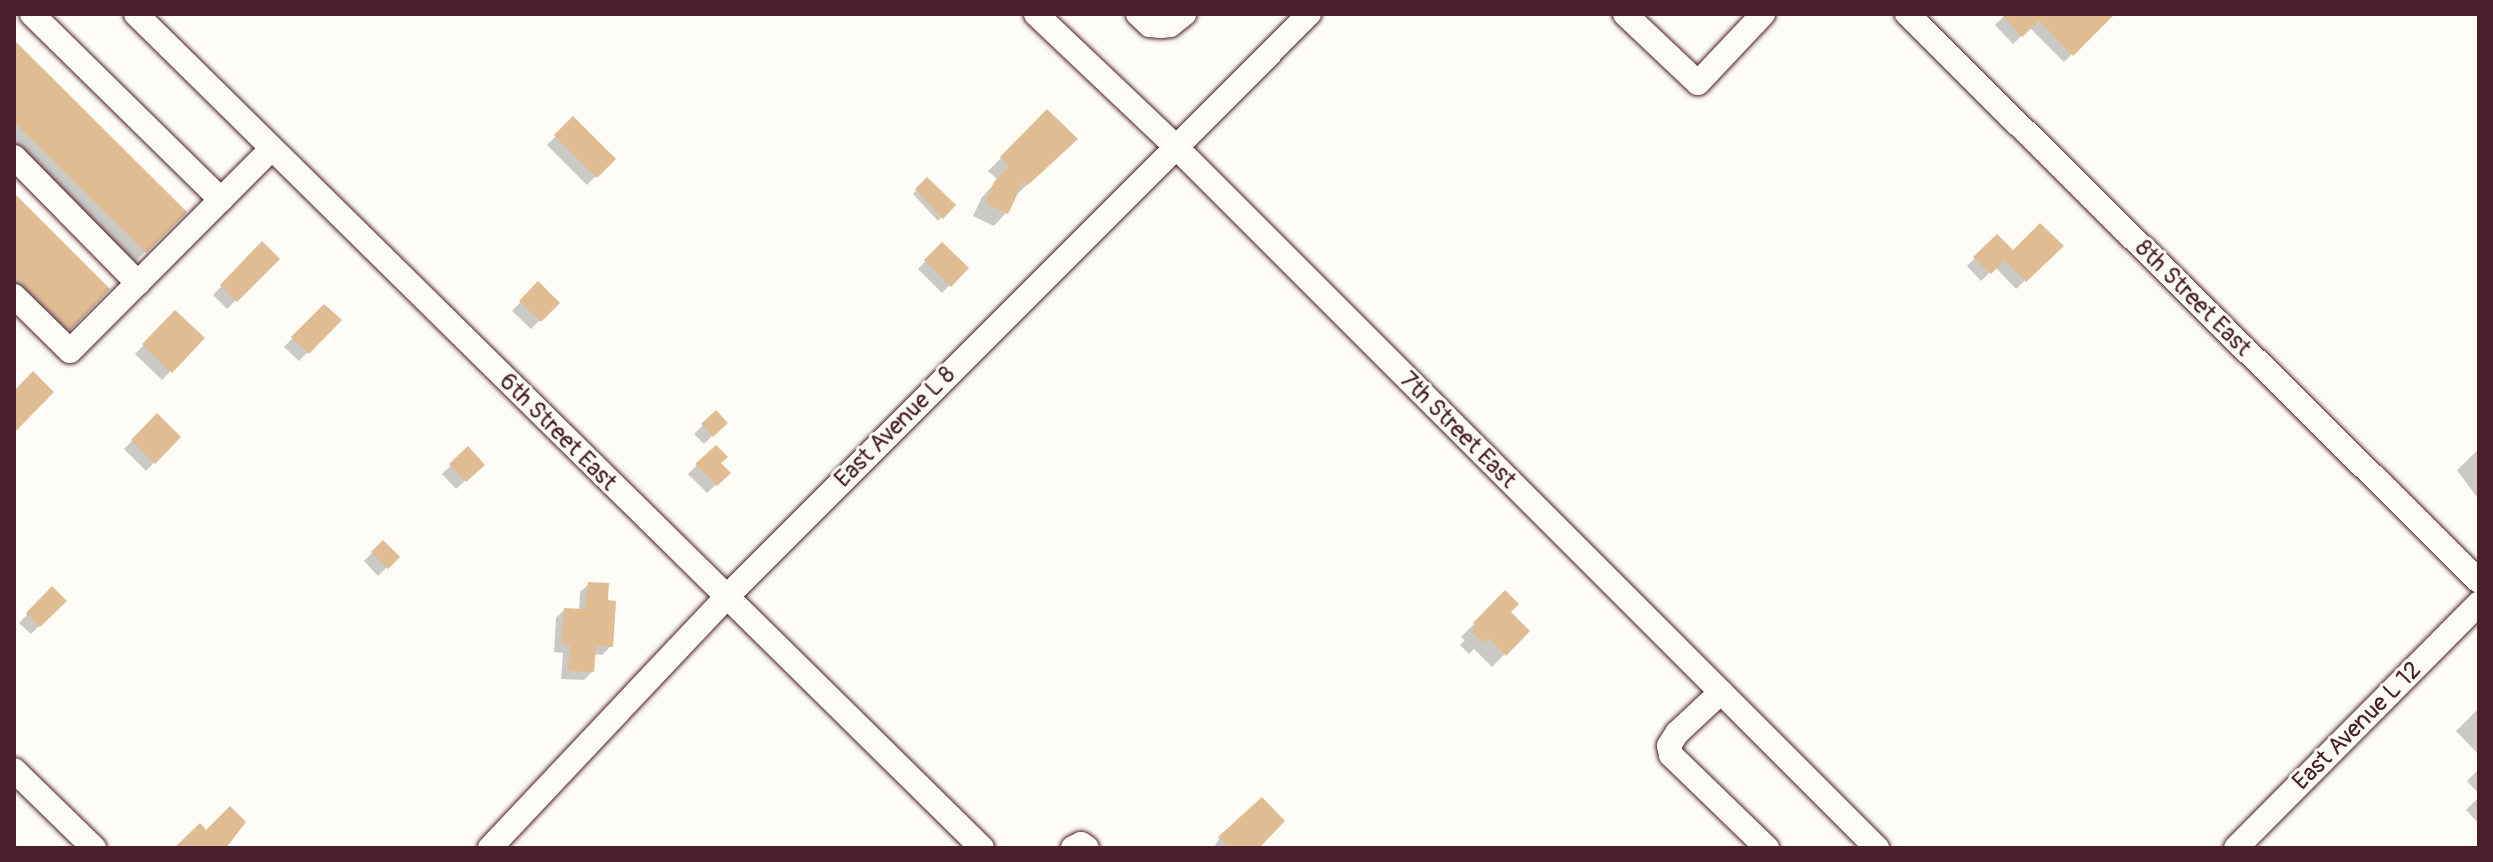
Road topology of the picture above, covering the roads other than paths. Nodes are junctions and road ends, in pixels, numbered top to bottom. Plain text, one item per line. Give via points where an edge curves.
1 (19, 14) edge
2 (32, 14) edge
3 (136, 14) edge
4 (1036, 14) edge
5 (1138, 14) edge
6 (1184, 14) edge
7 (1309, 14) edge
8 (1625, 14) edge
9 (1763, 14) edge
10 (1907, 14) edge
11 (14, 19) edge
12 (1175, 146) junction
13 (271, 149) junction
14 (14, 157) edge
15 (221, 200) junction
16 (138, 283) junction
17 (14, 296) edge
18 (2479, 581) edge
19 (726, 598) junction
20 (2479, 603) edge
21 (1721, 692) junction
22 (14, 770) edge
23 (94, 848) edge
24 (490, 848) edge
25 (982, 848) edge
26 (1073, 848) edge
27 (1087, 848) edge
28 (1767, 848) edge
29 (1877, 848) edge
30 (2236, 848) edge

1 - 11 street
2 - 15 street
3 - 13 street, 6th Street East
4 - 12 street, 7th Street East
5 - 6 street via 1150,25 1161,26
7 - 12 street, East Avenue L 8
8 - 9 street via 1698,83
10 - 18 street, 8th Street East
12 - 19 street, East Avenue L 8
12 - 21 street, 7th Street East
13 - 15 street
13 - 19 street, 6th Street East
14 - 16 street
15 - 16 street
16 - 17 street via 70,351
19 - 24 street, East Avenue L 8
19 - 25 street, 6th Street East
20 - 30 street, East Avenue L 12
21 - 28 street via 1677,733 1669,746 1671,755
21 - 29 street, 7th Street East
22 - 23 street
26 - 27 street

